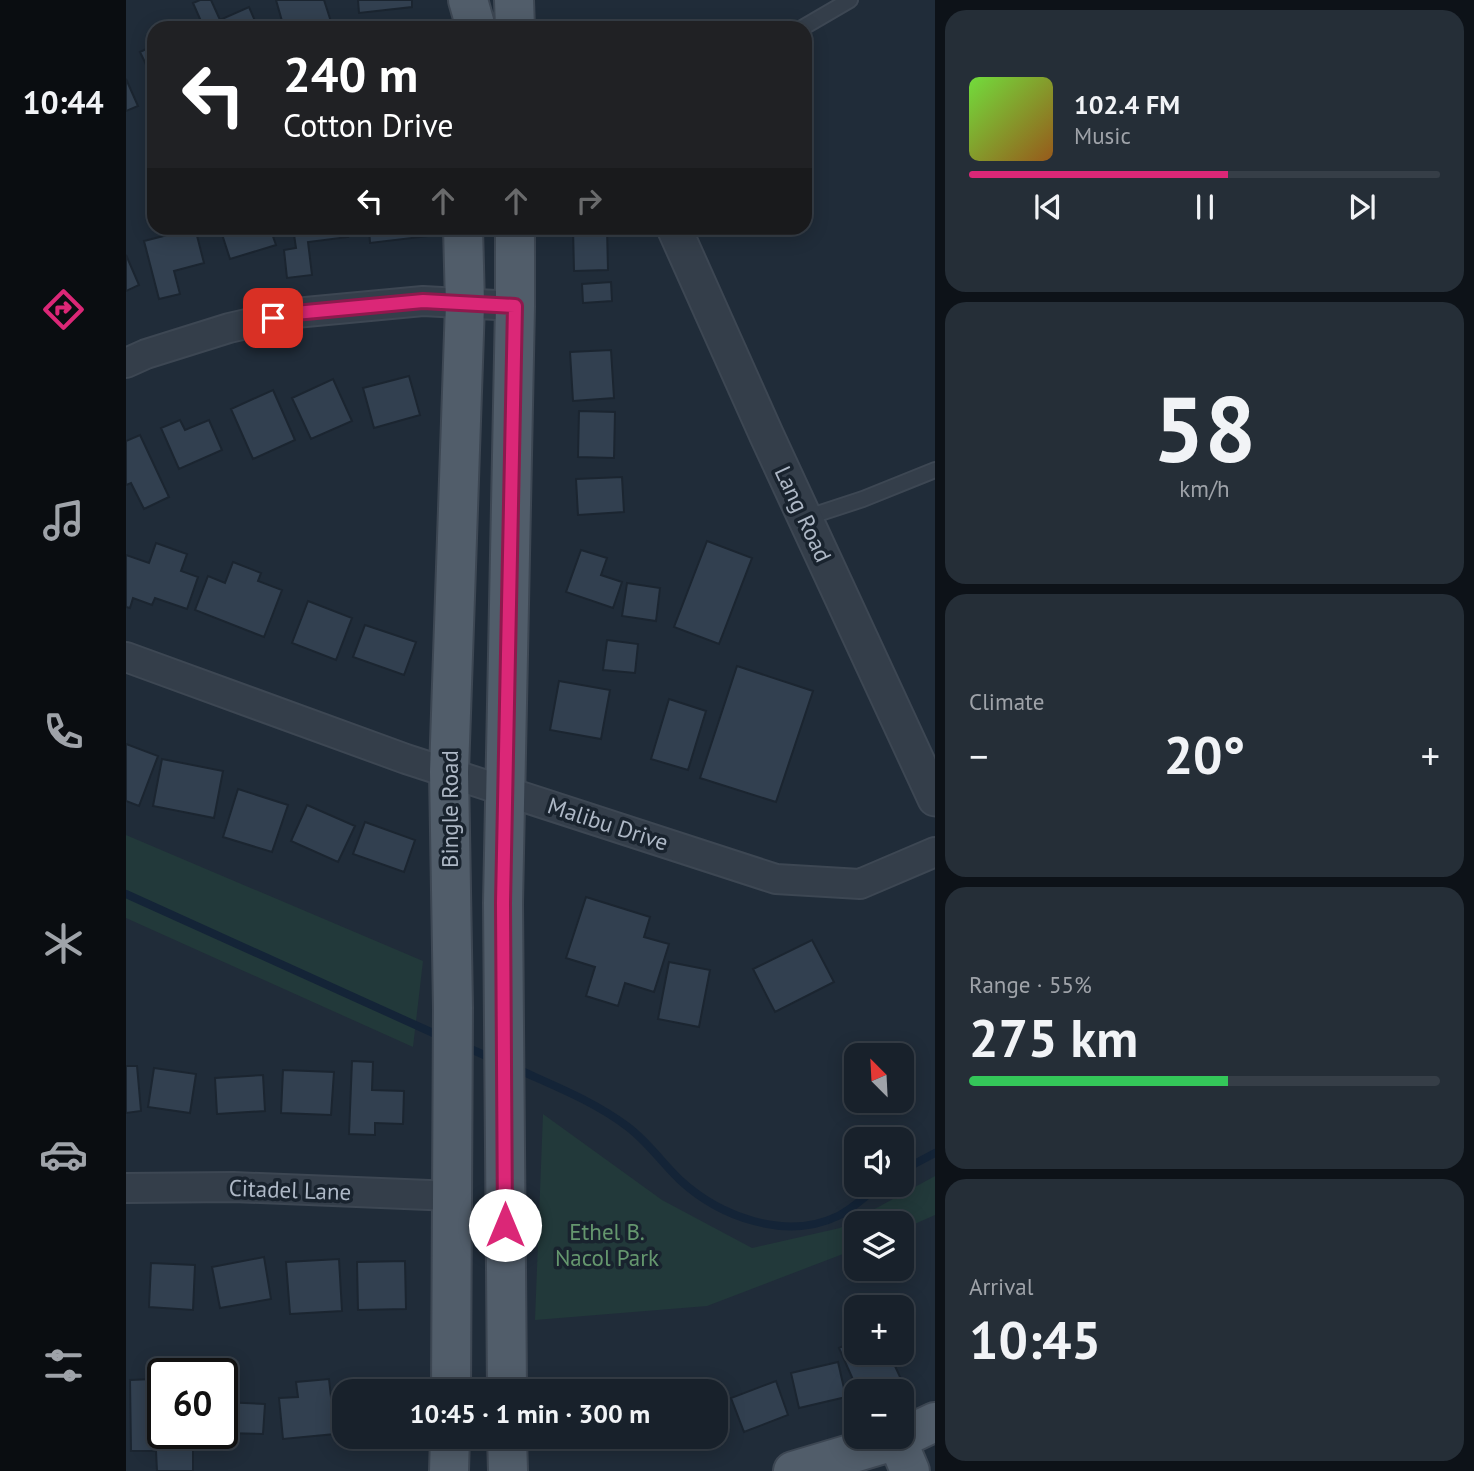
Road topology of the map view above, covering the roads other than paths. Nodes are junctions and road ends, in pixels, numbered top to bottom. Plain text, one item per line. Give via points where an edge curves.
1 (454, 0) edge
2 (468, 0) edge
3 (514, 0) edge
4 (849, 0) edge
5 (456, 21) edge
6 (474, 21) edge
7 (515, 21) edge
8 (812, 22) edge
9 (463, 235) edge
10 (514, 235) edge
11 (677, 235) edge
12 (465, 303) junction
13 (515, 306) junction
14 (126, 363) edge
15 (935, 470) edge
16 (805, 518) junction
17 (126, 657) edge
18 (449, 772) junction
19 (506, 790) junction
20 (935, 799) edge
21 (935, 852) edge
22 (452, 902) junction
23 (503, 903) junction
24 (126, 1188) edge
25 (453, 1196) junction
26 (451, 1379) edge
27 (507, 1379) edge
28 (935, 1422) edge
29 (450, 1449) edge
30 (507, 1449) edge
31 (904, 1455) edge
32 (449, 1471) edge
33 (508, 1471) edge
34 (793, 1471) edge

1 - 5 main road
2 - 6 main road
3 - 7 main road
4 - 8 lane
9 - 12 main road, Bingle Road
10 - 13 main road
11 - 16 street, Lang Road
12 - 13 street
12 - 14 street via 423,301 295,313 229,328
12 - 18 main road, Bingle Road
13 - 19 main road
15 - 16 lane
16 - 20 street, Lang Road
17 - 18 street, Malibu Drive
18 - 19 street, Malibu Drive
18 - 22 main road, Bingle Road
19 - 21 street, Malibu Drive via 776,879 860,884
19 - 23 main road
22 - 23 main road
22 - 25 main road, Bingle Road
23 - 27 main road
24 - 25 street, Citadel Lane via 234,1187
25 - 26 main road, Bingle Road
28 - 31 main road
29 - 32 main road
30 - 33 main road
31 - 34 main road

